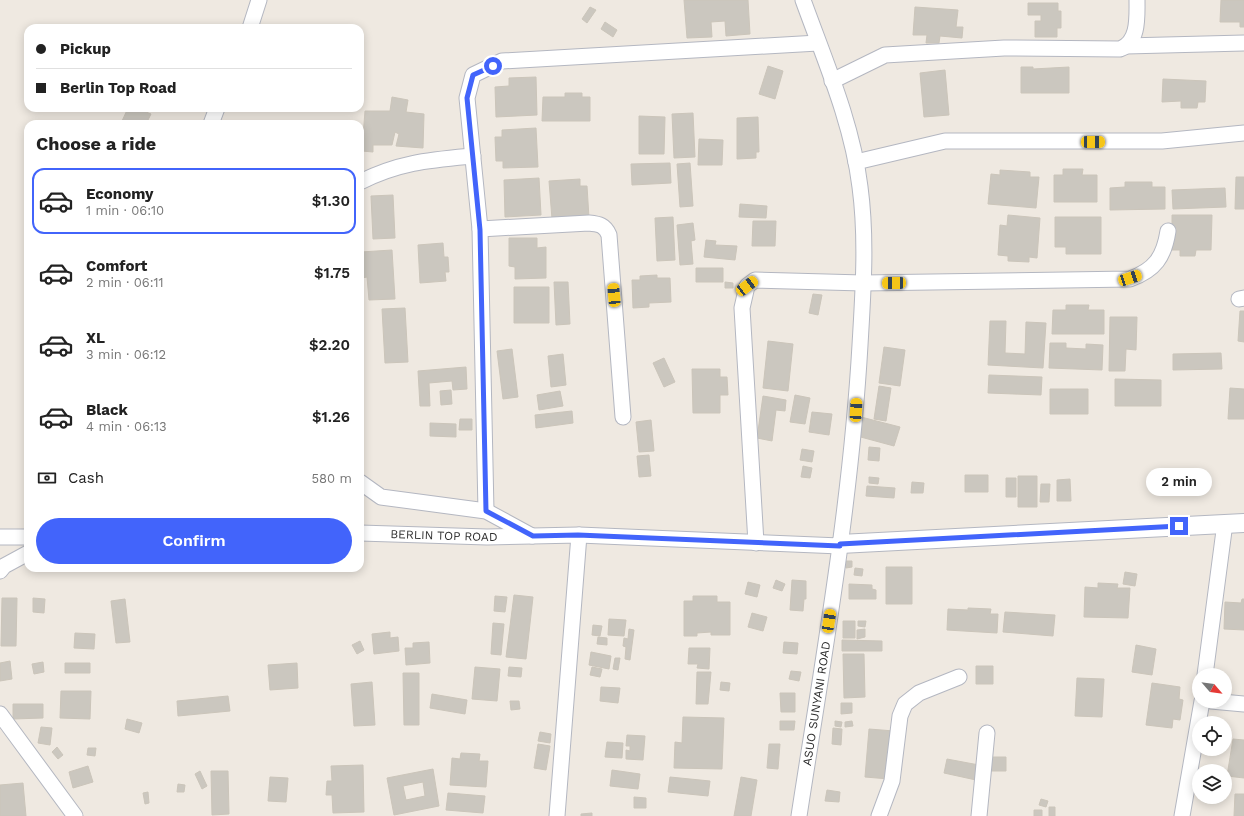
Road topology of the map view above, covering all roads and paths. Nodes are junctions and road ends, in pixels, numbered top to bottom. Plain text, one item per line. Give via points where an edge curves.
1 (259, 0) edge
2 (803, 0) edge
3 (1137, 0) edge
4 (251, 24) edge
5 (818, 43) junction
6 (1244, 43) edge
7 (1126, 46) junction
8 (832, 81) junction
9 (1244, 132) edge
10 (473, 156) junction
11 (856, 162) junction
12 (364, 180) edge
13 (480, 230) junction
14 (1168, 231) dead end
15 (863, 283) junction
16 (623, 417) dead end
17 (364, 485) edge
18 (486, 511) junction
19 (1225, 523) junction
20 (1244, 523) edge
21 (364, 533) edge
22 (578, 535) junction
23 (533, 536) junction
24 (0, 537) edge
25 (24, 537) edge
26 (756, 543) junction
27 (840, 545) junction
28 (24, 555) edge
29 (0, 571) edge
30 (1206, 668) edge
31 (959, 677) dead end
32 (1232, 703) edge
33 (1244, 704) edge
34 (1201, 708) edge
35 (0, 714) edge
36 (987, 733) dead end
37 (75, 816) edge
38 (557, 816) edge
39 (798, 816) edge
40 (879, 816) edge
41 (979, 816) edge
42 (1182, 816) edge

1 - 4 street
2 - 5 street, ASUO SUNYANI ROAD
3 - 7 street via 1137,21 1133,37
5 - 8 street, ASUO SUNYANI ROAD
5 - 10 street via 502,61 473,75 467,98
6 - 7 street
7 - 8 street via 1120,49 1004,48 885,55
8 - 11 street, ASUO SUNYANI ROAD via 851,134
9 - 11 street via 1162,141 945,141
10 - 12 street via 397,166
10 - 13 street
11 - 15 street, ASUO SUNYANI ROAD via 864,242
13 - 16 street via 589,223 599,224 606,229 609,235
13 - 18 street
14 - 15 street via 1166,246 1160,258 1142,274 1130,278
15 - 26 street via 755,280 747,286 742,308
15 - 27 street, ASUO SUNYANI ROAD via 856,410
17 - 18 street via 381,497
18 - 23 street
19 - 20 street, BERLIN TOP ROAD
19 - 27 street, BERLIN TOP ROAD
19 - 30 street
21 - 23 street, BERLIN TOP ROAD
22 - 23 street, BERLIN TOP ROAD
22 - 26 street, BERLIN TOP ROAD
22 - 38 street
24 - 25 street
26 - 27 street, BERLIN TOP ROAD
27 - 39 street, ASUO SUNYANI ROAD
28 - 29 street
31 - 40 street via 919,693 905,704 900,716 892,781
32 - 33 street
34 - 42 street
35 - 37 street
36 - 41 street

